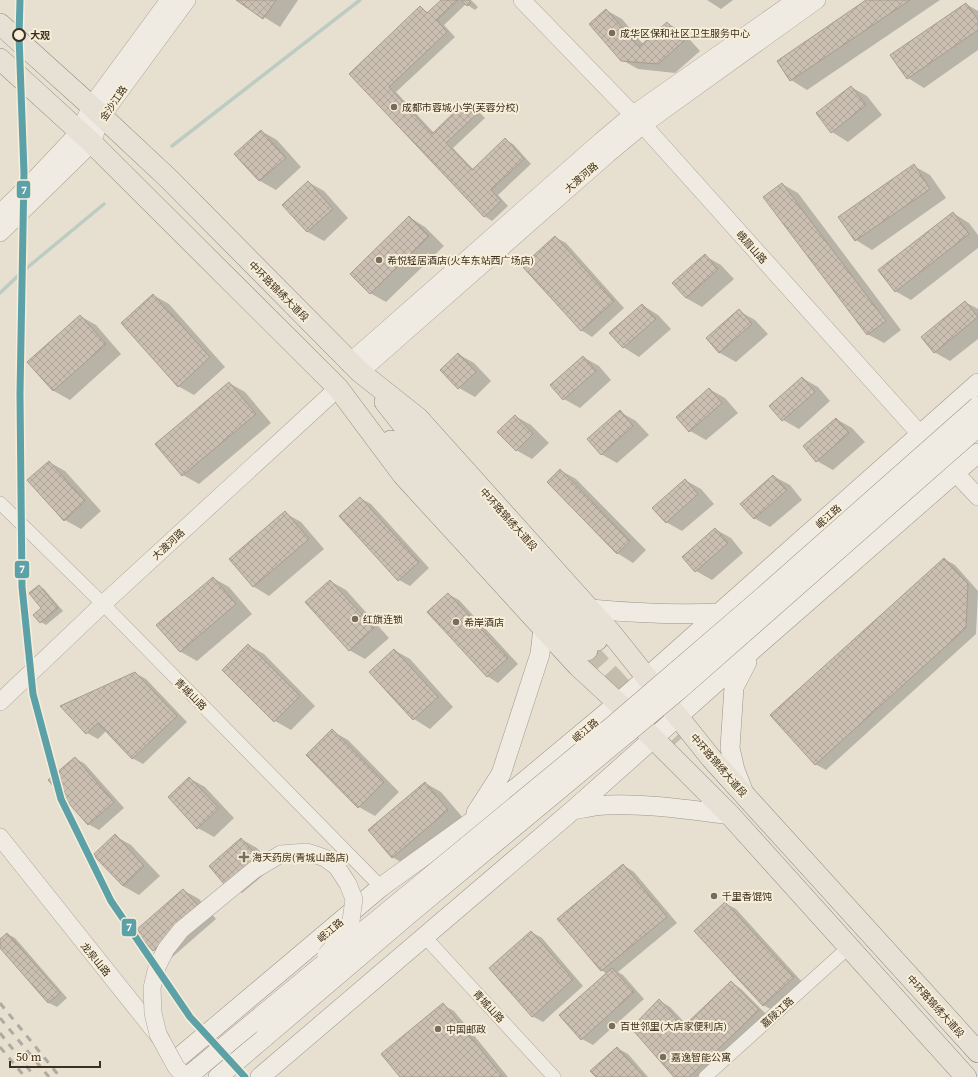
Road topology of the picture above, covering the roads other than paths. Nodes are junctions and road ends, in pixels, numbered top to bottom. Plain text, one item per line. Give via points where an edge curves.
1 (169, 0) edge
2 (187, 0) edge
3 (522, 0) edge
4 (796, 0) edge
5 (817, 0) edge
6 (0, 24) edge
7 (0, 59) edge
8 (96, 111) junction
9 (637, 120) junction
10 (86, 137) junction
11 (0, 213) edge
12 (0, 233) edge
13 (355, 367) junction
14 (978, 383) edge
15 (338, 388) junction
16 (978, 406) edge
17 (978, 427) edge
18 (919, 434) junction
19 (978, 453) edge
20 (955, 473) junction
21 (978, 497) edge
22 (0, 503) edge
23 (103, 604) junction
24 (590, 609) junction
25 (720, 613) junction
26 (543, 628) junction
27 (757, 646) junction
28 (647, 678) junction
29 (0, 702) edge
30 (618, 703) junction
31 (679, 717) junction
32 (654, 738) junction
33 (746, 796) junction
34 (573, 810) junction
35 (730, 815) junction
36 (470, 823) junction
37 (0, 837) edge
38 (381, 887) junction
39 (424, 936) junction
40 (849, 947) junction
41 (304, 980) junction
42 (978, 1052) edge
43 (177, 1059) junction
44 (186, 1077) edge
45 (196, 1077) edge
46 (218, 1077) edge
47 (260, 1077) edge
48 (554, 1077) edge
49 (706, 1077) edge
50 (966, 1077) edge

1 - 8 street, 金沙江路
2 - 8 street, 金沙江路
3 - 9 street, 峨眉山路
4 - 9 street, 大渡河路
5 - 9 street, 大渡河路
6 - 8 main road, 中环路锦绣大道段
7 - 10 main road
8 - 10 street, 金沙江路
8 - 13 main road, 中环路锦绣大道段 via 169,179
9 - 13 street, 大渡河路 via 608,154
9 - 18 street, 峨眉山路
10 - 11 street, 金沙江路
10 - 12 street, 金沙江路
10 - 15 main road
13 - 15 main road via 592,645
13 - 24 main road, 中环路锦绣大道段 via 418,418
14 - 18 main road, 岷江路
15 - 23 street, 大渡河路
15 - 26 main road via 403,475
16 - 41 main road, 岷江路, bridge via 611,728
17 - 46 main road, bridge via 678,690
18 - 20 street, 峨眉山路
18 - 25 main road, 岷江路
19 - 20 main road
20 - 21 street, 峨眉山路
20 - 27 main road
22 - 23 street, 青城山路
23 - 29 street, 大渡河路
23 - 38 street, 青城山路
24 - 25 main road via 685,614
24 - 28 main road, 中环路锦绣大道段
25 - 28 main road, 岷江路
26 - 30 main road via 578,666
26 - 36 main road via 540,654 501,774
27 - 31 main road
27 - 33 main road via 734,687 730,748 735,770
28 - 30 main road, 岷江路
28 - 31 main road, 中环路锦绣大道段
30 - 32 main road
30 - 36 main road, 岷江路
31 - 32 main road
31 - 33 main road, 中环路锦绣大道段 via 711,758
32 - 34 main road
32 - 35 main road
33 - 42 main road, 中环路锦绣大道段
34 - 35 main road via 623,804
34 - 39 main road
35 - 40 main road
36 - 38 main road, 岷江路
37 - 43 street, 龙泉山路
38 - 43 main road, 岷江路
39 - 47 main road
39 - 48 street, 青城山路
40 - 49 street, 嘉陵江路
40 - 50 main road
41 - 44 main road, 岷江路, bridge
41 - 44 street, bridge via 344,935 351,921 354,899 337,867 325,858 307,852 281,854 254,870 181,930 166,949 157,967 152,988 153,1013 158,1034 176,1067
43 - 45 street, 龙泉山路

